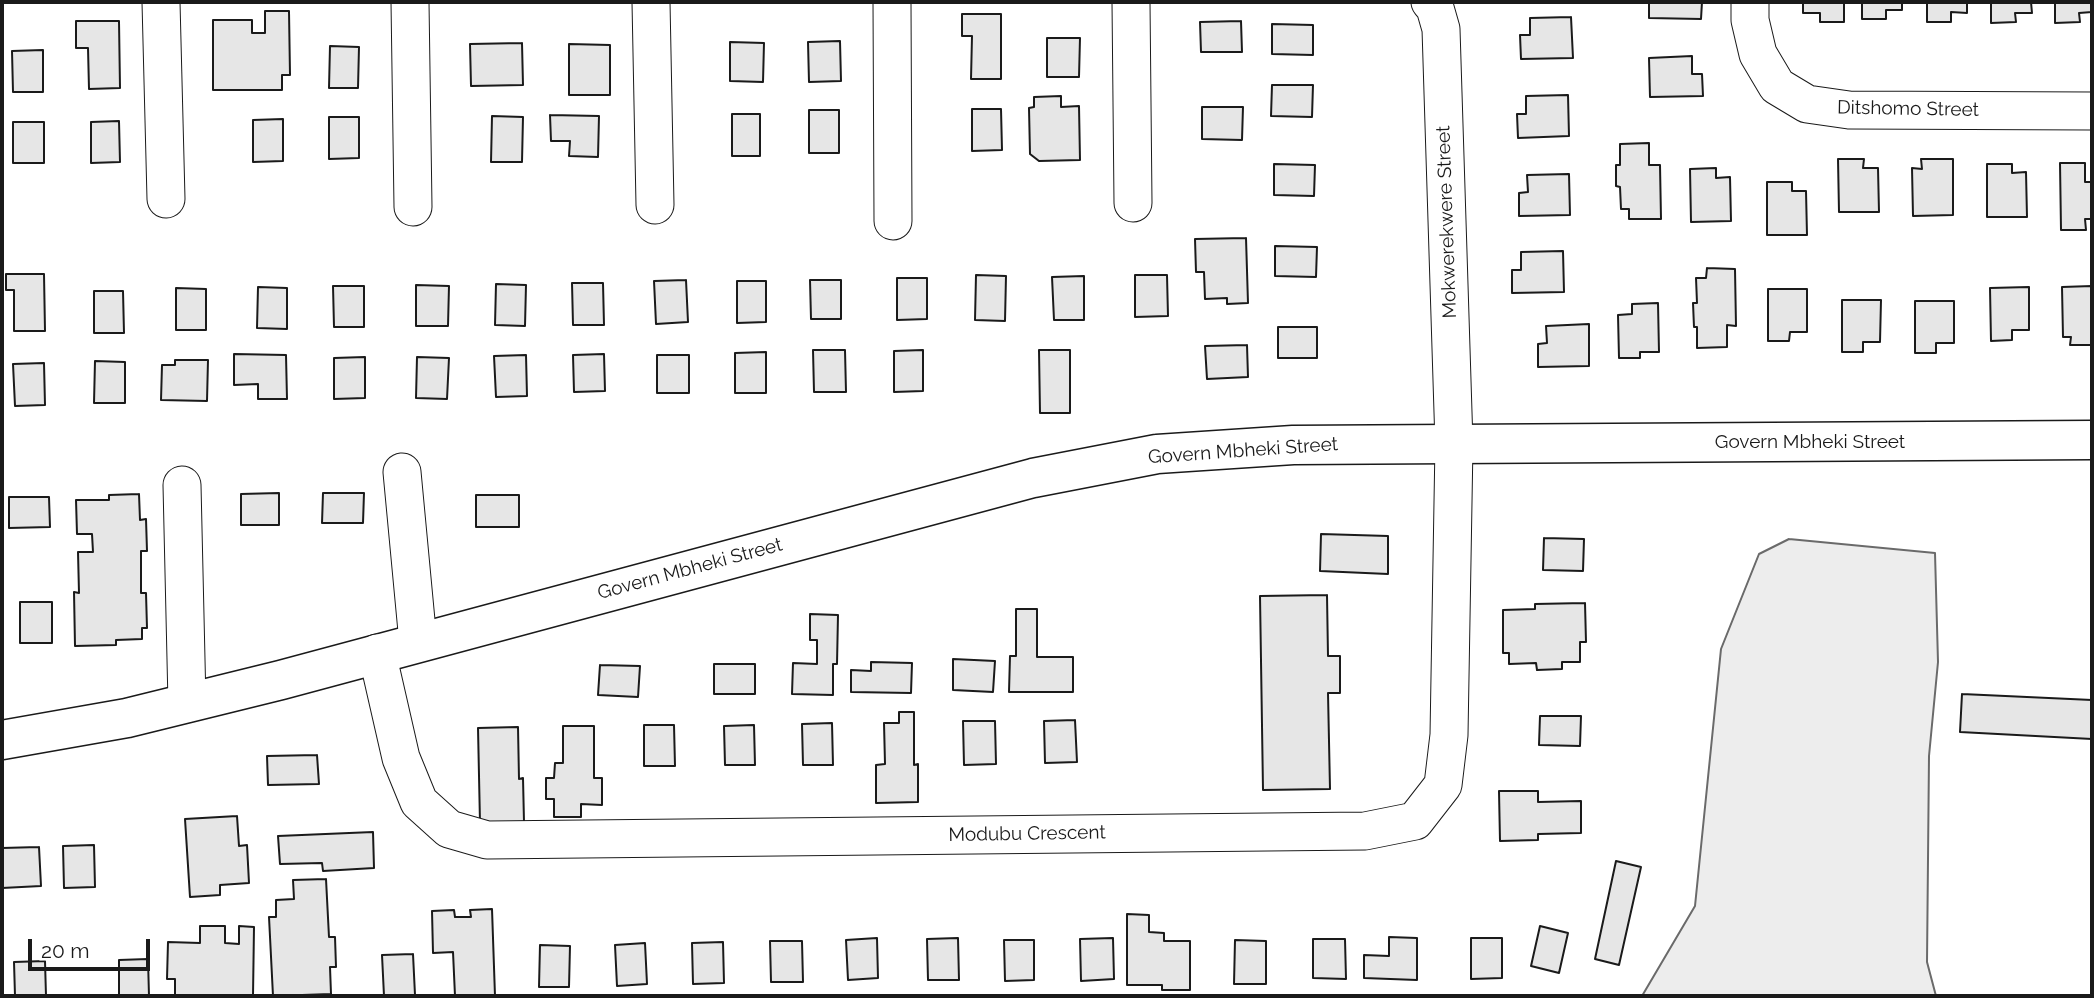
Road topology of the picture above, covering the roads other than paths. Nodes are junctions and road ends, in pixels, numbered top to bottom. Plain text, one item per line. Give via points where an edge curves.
1 (161, 2) edge
2 (410, 2) edge
3 (651, 2) edge
4 (892, 2) edge
5 (1131, 2) edge
6 (1430, 2) edge
7 (1750, 2) edge
8 (2092, 111) edge
9 (166, 199) dead end
10 (1133, 203) dead end
11 (655, 205) dead end
12 (414, 207) dead end
13 (894, 221) dead end
14 (2092, 440) edge
15 (1454, 444) junction
16 (402, 472) dead end
17 (182, 485) dead end
18 (418, 642) junction
19 (377, 653) junction
20 (187, 703) junction
21 (2, 740) edge

1 - 9 street
2 - 12 street
3 - 11 street
4 - 13 street
5 - 10 street
6 - 15 street, Mokwerekwere Street via 1441,29
7 - 8 street, Ditshomo Street via 1758,54 1777,86 1807,104 1849,110
14 - 15 street, Govern Mbheki Street
15 - 18 street, Govern Mbheki Street via 1293,445 1157,454 1020,482
15 - 19 street, Modubu Crescent via 1449,735 1443,786 1415,821 1365,831 487,840 449,829 419,802 401,758
16 - 18 street
17 - 20 street
18 - 19 street, Govern Mbheki Street
19 - 20 street, Govern Mbheki Street
20 - 21 street, Govern Mbheki Street

